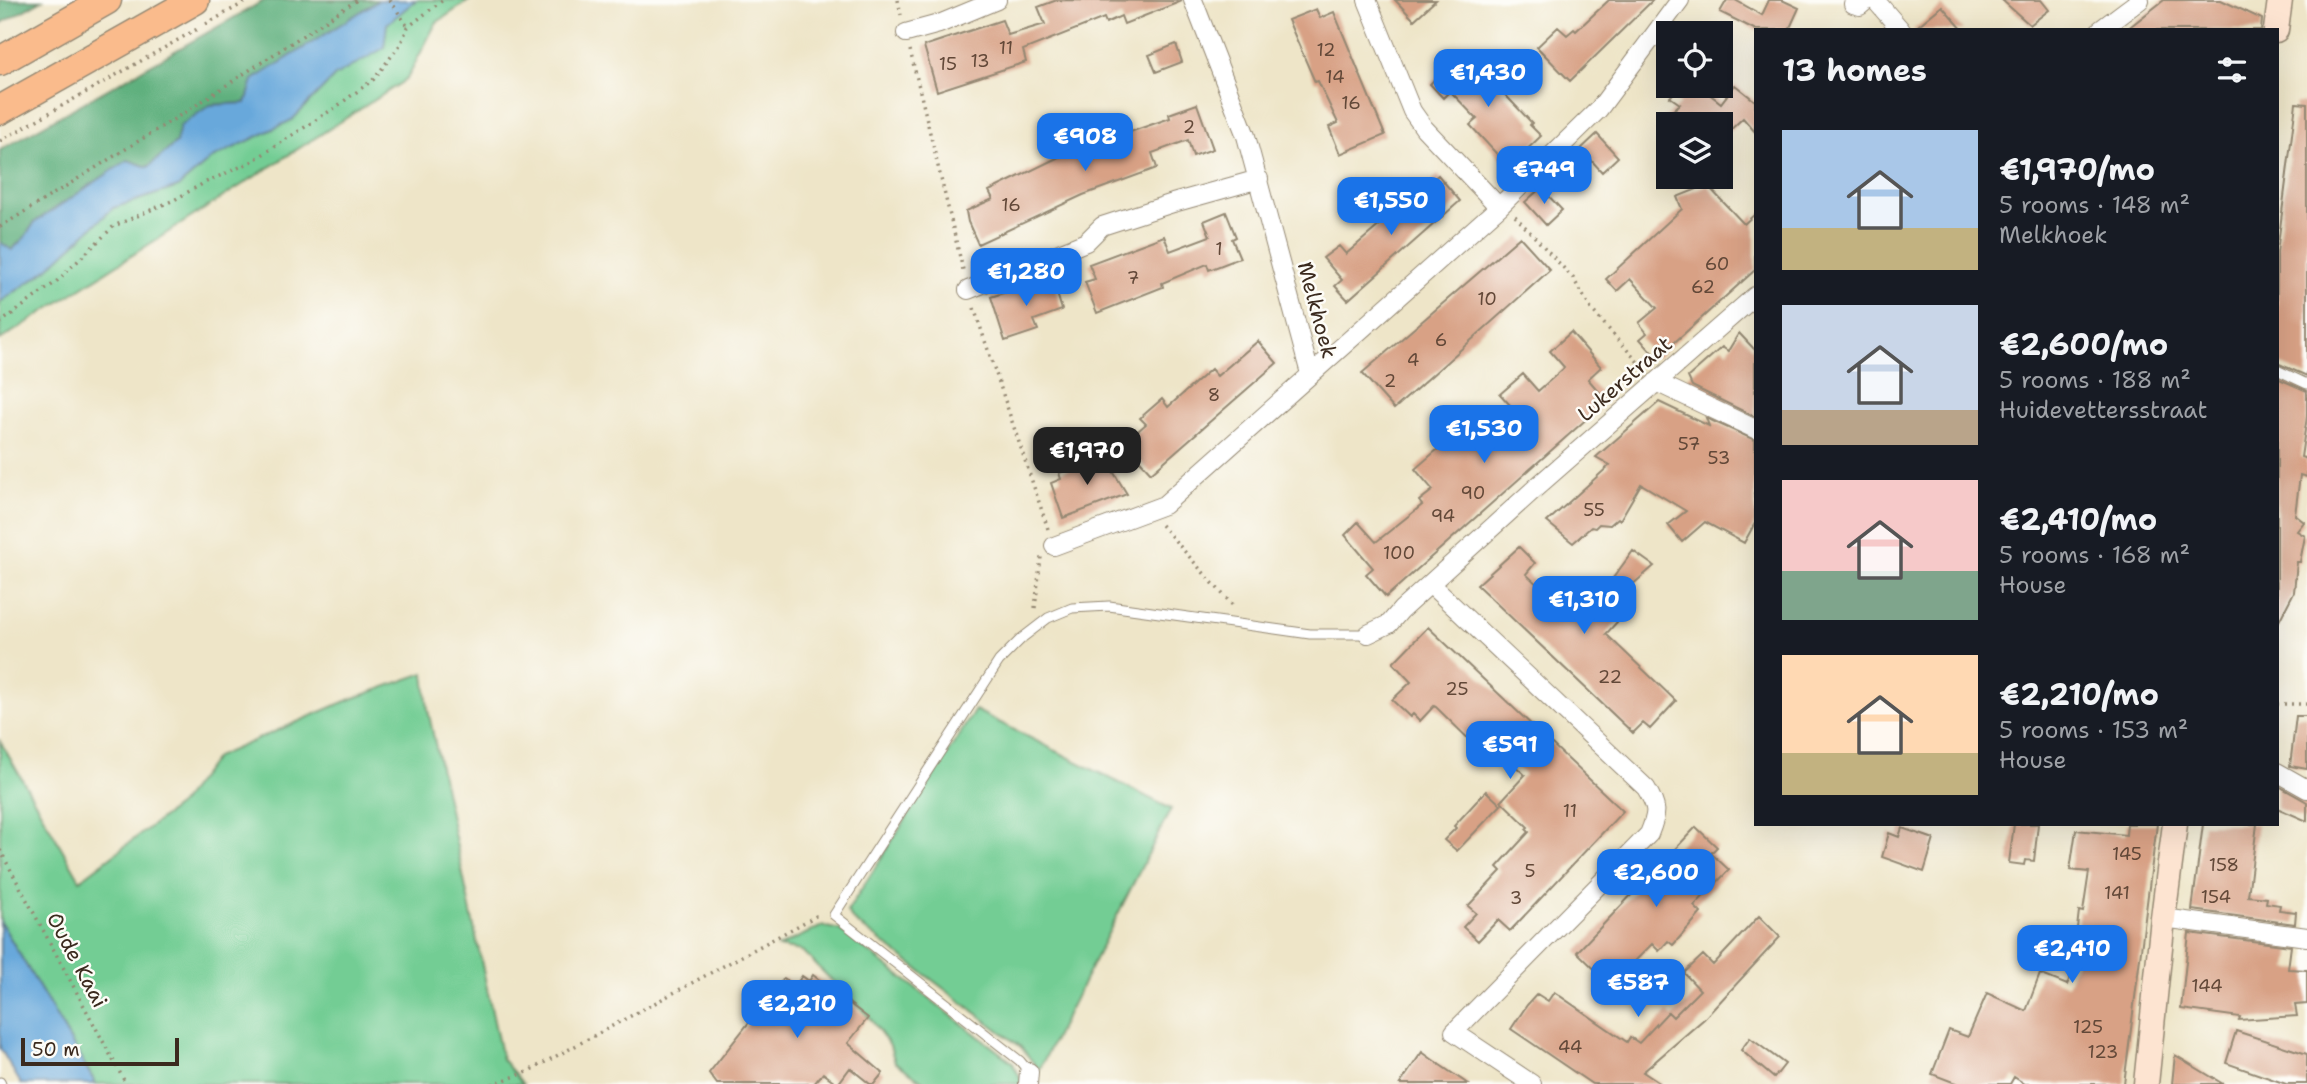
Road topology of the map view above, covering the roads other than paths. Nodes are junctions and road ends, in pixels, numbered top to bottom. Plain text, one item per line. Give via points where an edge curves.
1 (107, 0) edge
2 (195, 0) edge
3 (997, 0) edge
4 (1194, 0) edge
5 (1367, 0) edge
6 (1681, 0) edge
7 (1875, 0) edge
8 (2140, 0) edge
9 (2280, 0) edge
10 (1899, 28) edge
11 (2103, 28) edge
12 (2276, 28) edge
13 (906, 33) dead end
14 (0, 61) edge
15 (0, 110) edge
16 (1259, 180) junction
17 (1499, 207) junction
18 (968, 290) dead end
19 (1754, 297) edge
20 (2279, 371) edge
21 (1310, 374) junction
22 (1656, 383) junction
23 (2307, 384) edge
24 (1754, 429) edge
25 (1054, 546) road end
26 (1430, 584) junction
27 (1368, 635) joint
28 (2279, 773) edge
29 (2307, 789) edge
30 (2175, 826) edge
31 (2163, 918) junction
32 (2307, 937) edge
33 (1029, 1078) edge
34 (1532, 1084) edge
35 (2146, 1084) edge

1 - 14 main road
2 - 15 main road
3 - 13 street
4 - 16 street, Melkhoek
5 - 17 street via 1412,111
6 - 17 street via 1599,109
7 - 10 street
8 - 11 street
9 - 12 street
16 - 18 street via 1102,226 1086,242
16 - 21 street, Melkhoek
17 - 21 street
19 - 22 street, Lukerstraat
20 - 23 lane
21 - 25 street, Melkhoek via 1164,505
22 - 24 street
22 - 26 street, Lukerstraat
26 - 27 street, Lukerstraat via 1389,624
26 - 34 street via 1646,788 1657,805 1649,834 1454,1032
27 - 33 lane via 1310,634 1109,606 1072,608 1038,625 999,661 834,915 1020,1061
28 - 29 street
30 - 31 street
31 - 32 street
31 - 35 street

